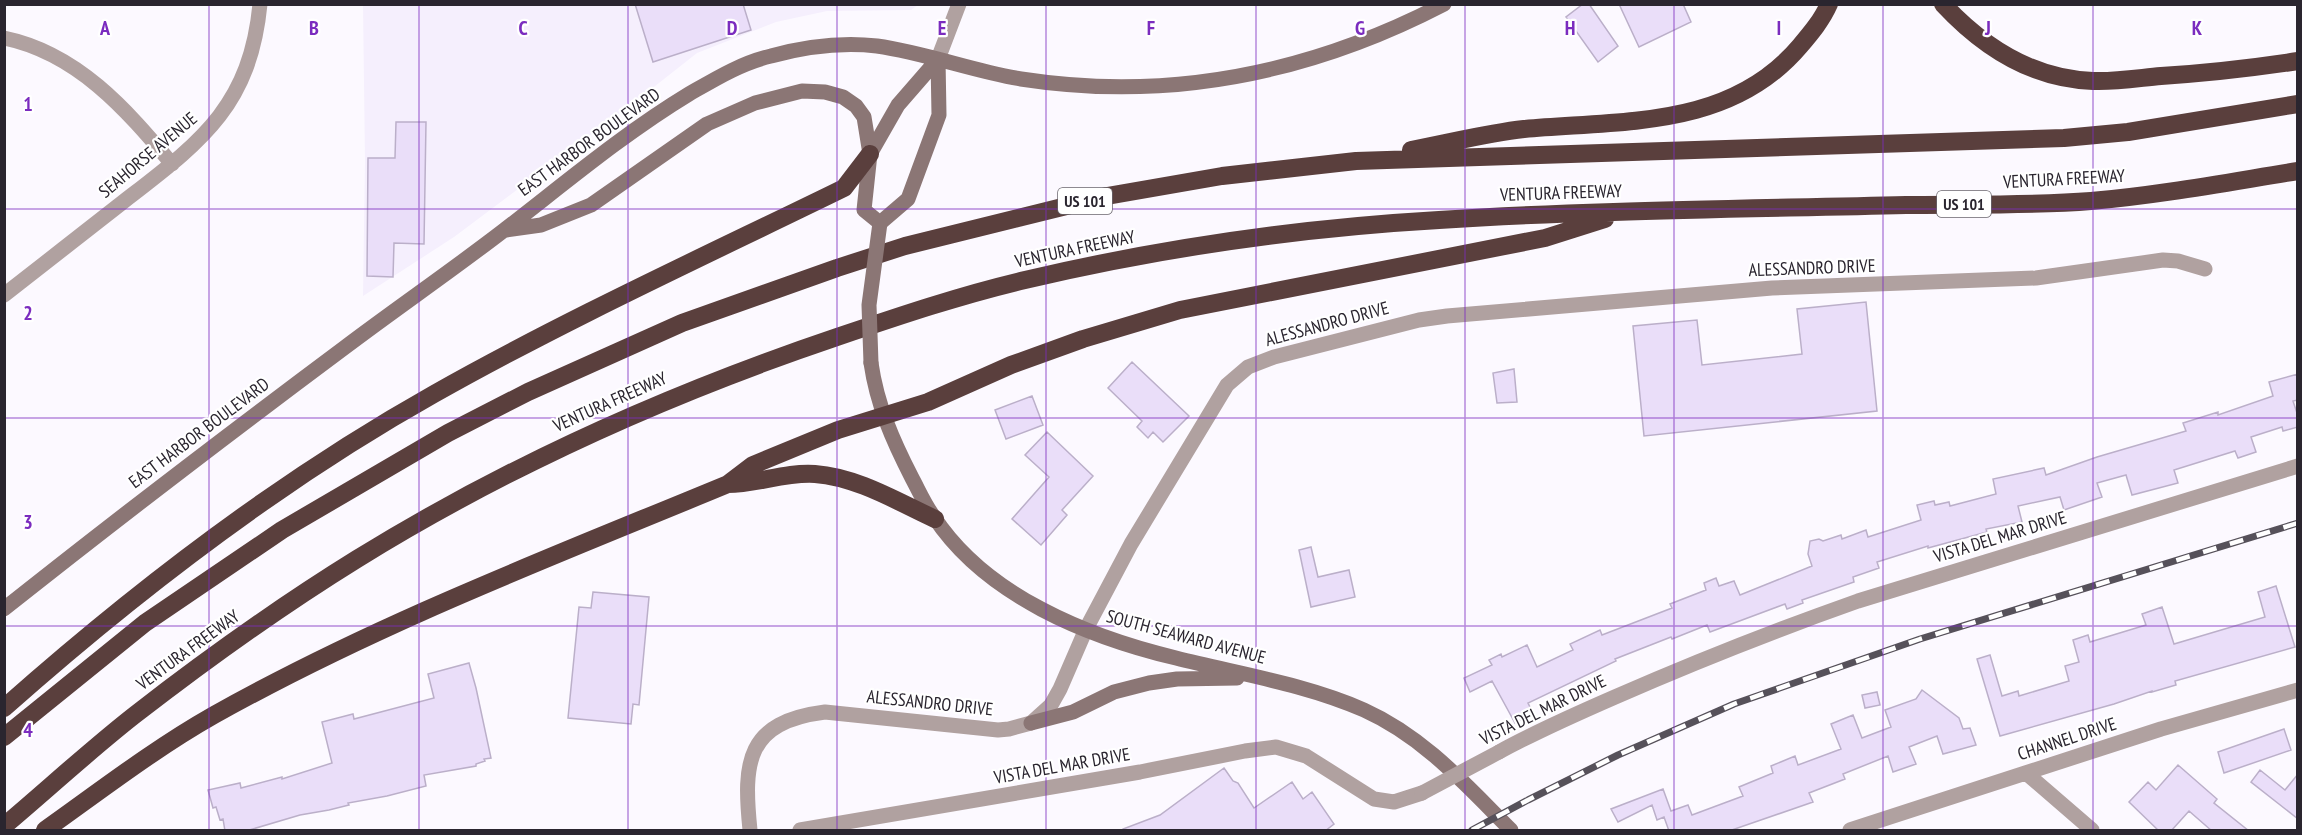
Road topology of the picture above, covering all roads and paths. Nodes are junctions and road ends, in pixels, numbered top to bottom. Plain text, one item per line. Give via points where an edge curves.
1 (260, 4) edge
2 (959, 4) edge
3 (1444, 4) edge
4 (1829, 4) edge
5 (1943, 4) edge
6 (4, 38) edge
7 (938, 59) junction
8 (2298, 61) edge
9 (2298, 104) edge
10 (870, 154) junction
11 (1356, 161) junction
12 (172, 164) junction
13 (2298, 171) edge
14 (1628, 212) junction
15 (880, 223) junction
16 (504, 230) junction
17 (2205, 270) dead end
18 (4, 295) edge
19 (883, 417) junction
20 (2298, 466) edge
21 (728, 484) junction
22 (935, 519) junction
23 (4, 609) edge
24 (1086, 629) junction
25 (1260, 678) junction
26 (2298, 690) edge
27 (4, 708) edge
28 (1031, 723) junction
29 (4, 737) edge
30 (2026, 773) junction
31 (4, 826) edge
32 (45, 831) edge
33 (750, 831) edge
34 (800, 831) edge
35 (1511, 831) edge
36 (1850, 831) edge
37 (2092, 831) edge

1 - 12 street, SEAHORSE AVENUE via 249,61 234,95 213,126
2 - 7 street
3 - 7 main road, EAST HARBOR BOULEVARD via 1380,36 1306,62 1182,85 1056,84
4 - 11 highway via 1811,34 1776,71 1717,105 1674,116 1521,129
5 - 8 highway via 1987,45 2020,64 2052,75 2093,81 2230,71
6 - 12 street via 56,55 92,79
7 - 10 main road via 898,105
7 - 15 main road via 939,115 908,199
7 - 16 main road, EAST HARBOR BOULEVARD via 876,46 823,46 743,65 649,118
9 - 11 highway, US 101 via 2128,132 2064,138
10 - 15 main road via 864,210
10 - 16 main road via 864,117 856,106 825,92 802,91 755,103 707,124 591,205 542,225
10 - 27 highway via 844,188 540,336 432,395 299,477 154,582
11 - 29 highway, US 101 via 1222,176 1107,196 905,246 682,323 528,392 448,433 282,530 145,623
12 - 18 street, SEAHORSE AVENUE
13 - 14 highway, VENTURA FREEWAY / US 101 via 2088,201
14 - 19 highway via 1545,238 1180,310 1083,339
14 - 31 highway, VENTURA FREEWAY / US 101 via 1352,226 1136,257 1021,281 914,311 701,386 533,461 356,560 248,632 134,716
15 - 19 main road, SOUTH SEAWARD AVENUE, bridge via 869,305 873,377
16 - 23 main road, EAST HARBOR BOULEVARD via 145,497
17 - 24 street, ALESSANDRO DRIVE via 2163,260 2036,278 1772,288 1447,316 1274,357 1248,367 1227,385 1131,544
19 - 21 highway via 838,430 753,465
19 - 22 main road, SOUTH SEAWARD AVENUE
20 - 34 street, VISTA DEL MAR DRIVE, bridge via 1792,624 1584,711 1422,794 1395,802 1374,799 1306,756 1276,747
21 - 22 highway via 815,474 849,480
21 - 32 highway via 426,609 326,656 182,734
22 - 24 main road, SOUTH SEAWARD AVENUE via 978,566 1005,587 1038,608
24 - 25 main road, SOUTH SEAWARD AVENUE via 1148,651
24 - 28 street, ALESSANDRO DRIVE via 1051,705
25 - 28 main road via 1149,683
25 - 35 main road, SOUTH SEAWARD AVENUE via 1325,695 1404,731 1444,762
26 - 30 street, CHANNEL DRIVE
28 - 33 street, ALESSANDRO DRIVE via 998,730 825,712 783,722 762,740 748,767
30 - 36 street, CHANNEL DRIVE
30 - 37 street

